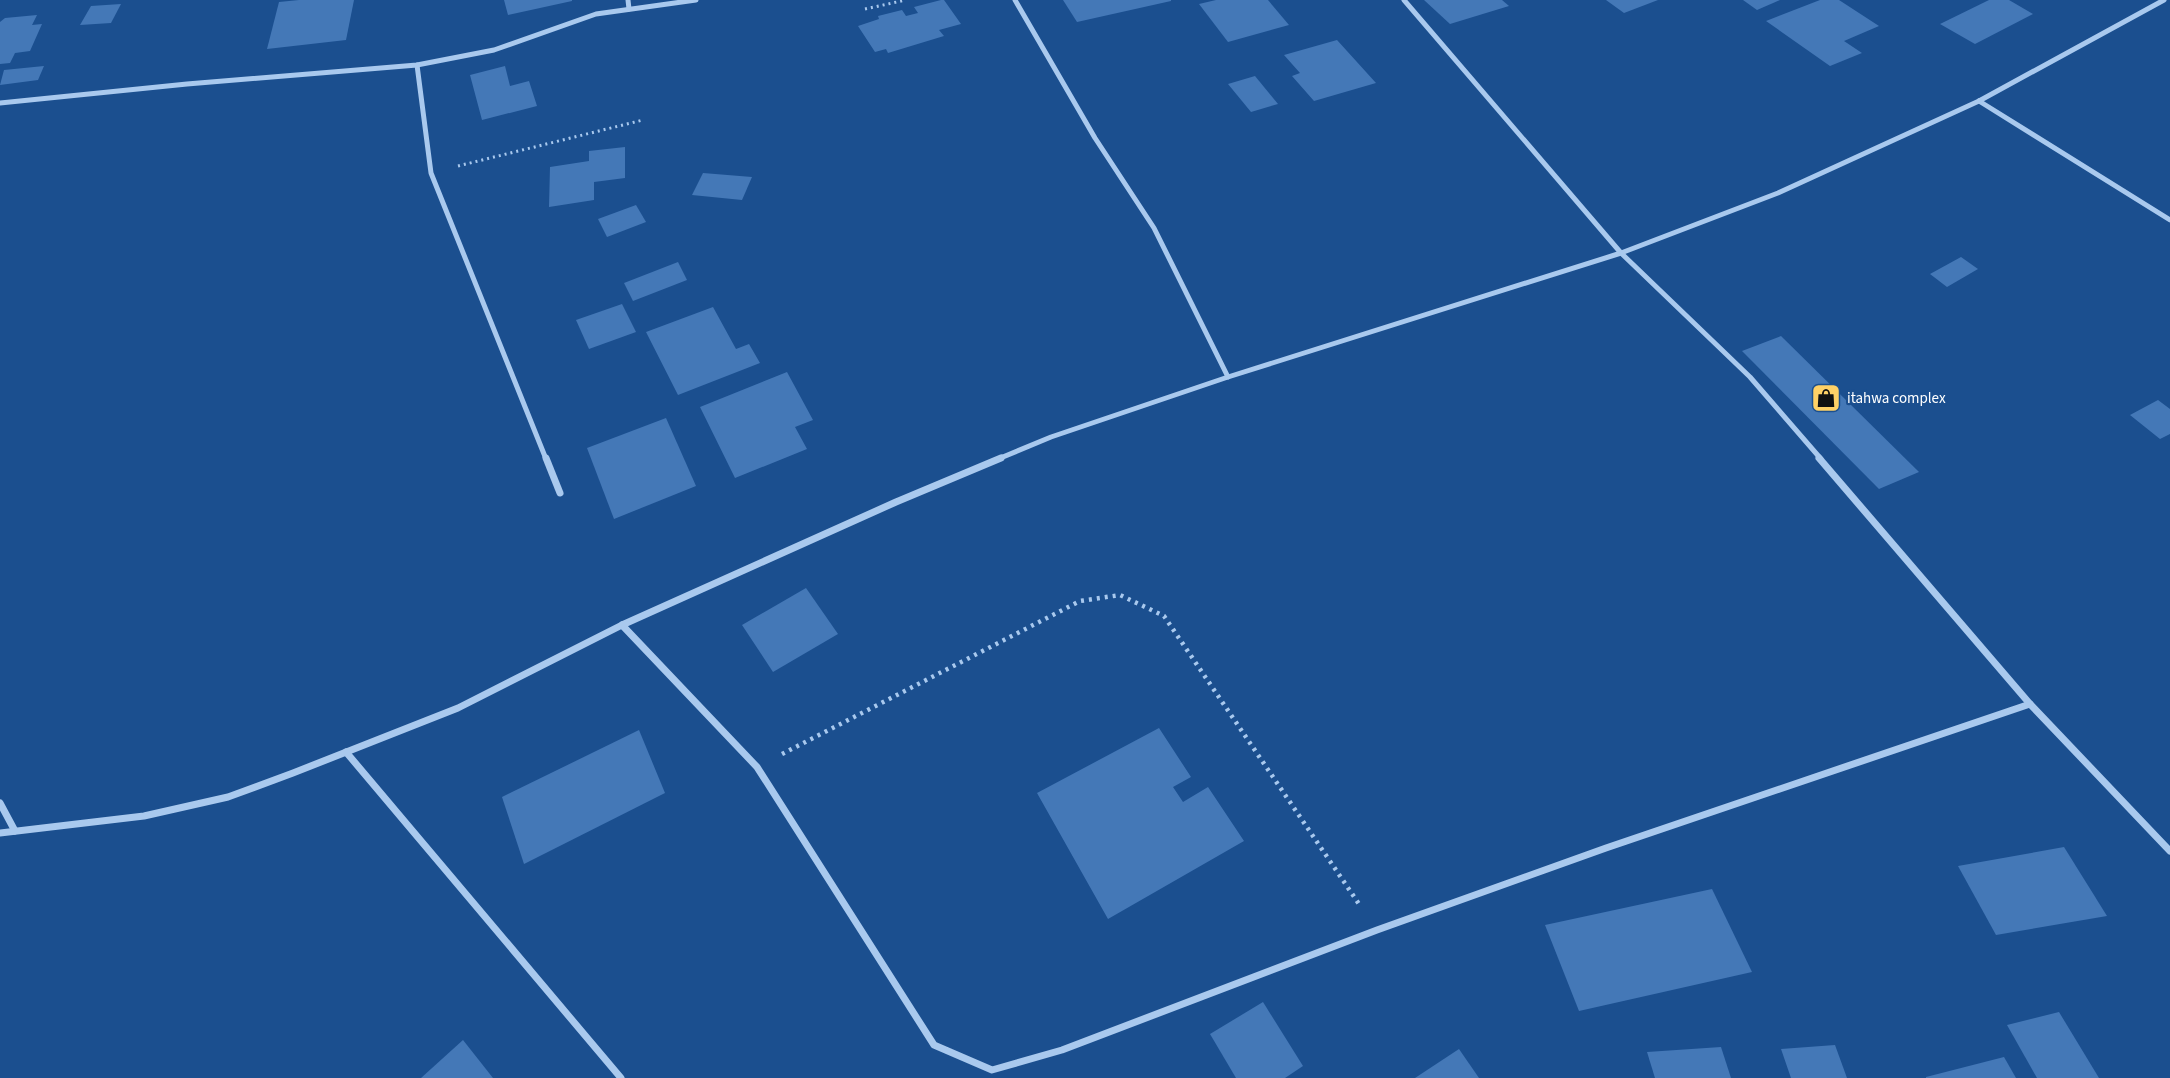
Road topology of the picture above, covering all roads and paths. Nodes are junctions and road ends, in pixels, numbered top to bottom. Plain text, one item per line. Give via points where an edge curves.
1 (628, 0) edge
2 (696, 0) edge
3 (906, 0) edge
4 (1015, 0) edge
5 (1404, 0) edge
6 (2164, 0) edge
7 (629, 9) junction
8 (865, 9) dead end
9 (417, 65) junction
10 (1979, 101) junction
11 (0, 103) edge
12 (644, 120) dead end
13 (431, 173) junction
14 (2170, 220) edge
15 (1621, 253) junction
16 (1228, 377) junction
17 (560, 493) dead end
18 (622, 625) junction
19 (2030, 704) junction
20 (346, 752) junction
21 (757, 767) junction
22 (0, 803) edge
23 (15, 831) junction
24 (0, 833) edge
25 (2170, 851) edge
26 (1377, 930) junction
27 (621, 1078) edge

1 - 7 street
2 - 7 street
3 - 8 path
4 - 16 street via 1083,118 1154,228
5 - 15 street
6 - 10 street
7 - 9 street via 596,14 494,50
9 - 11 street
9 - 13 street
10 - 14 street
10 - 15 street via 1778,193
12 - 13 path
13 - 17 street
15 - 16 street
15 - 19 street via 1750,377
16 - 18 street via 1052,436
18 - 20 street via 458,708
18 - 21 street
19 - 25 street
19 - 26 street
20 - 23 street via 228,797 144,816
20 - 27 street
21 - 26 street via 934,1045 992,1070 1062,1050
21 - 26 path via 1080,601 1120,595 1164,616
22 - 23 street
23 - 24 street

